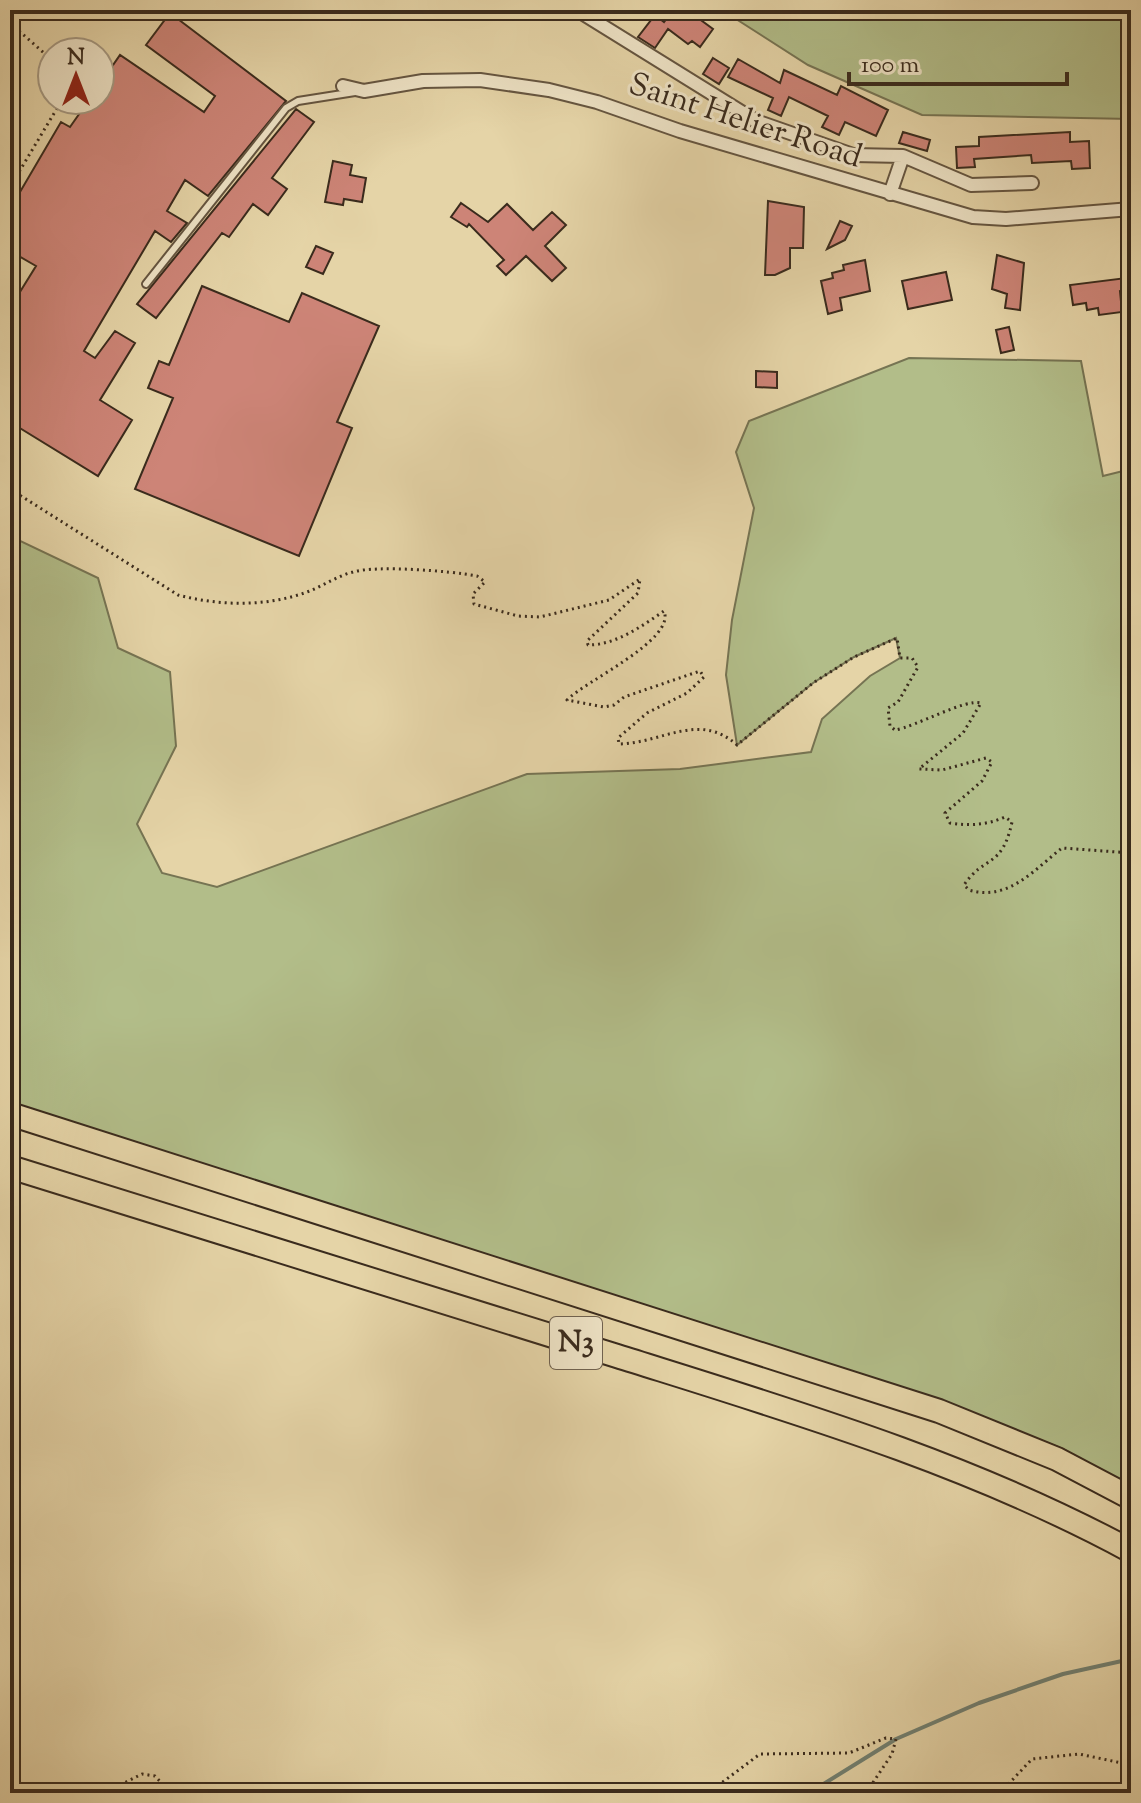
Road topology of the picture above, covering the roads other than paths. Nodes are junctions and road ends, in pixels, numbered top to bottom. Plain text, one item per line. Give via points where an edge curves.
1 (577, 10) edge
2 (343, 86) dead end
3 (364, 91) junction
4 (903, 156) junction
5 (1032, 183) dead end
6 (890, 194) junction
7 (1131, 209) edge
8 (146, 284) dead end
9 (10, 1114) edge
10 (10, 1167) edge
11 (1131, 1498) edge
12 (1131, 1551) edge

1 - 4 street via 756,121 853,155
2 - 3 street, Saint Helier Road
3 - 6 street, Saint Helier Road via 466,80 549,90
3 - 8 lane via 298,101 286,108
4 - 5 street via 971,185
4 - 6 street
6 - 7 street, Saint Helier Road via 973,217
9 - 11 highway, N3 via 939,1411 1057,1459
10 - 12 highway, N3 via 914,1453 1019,1495

